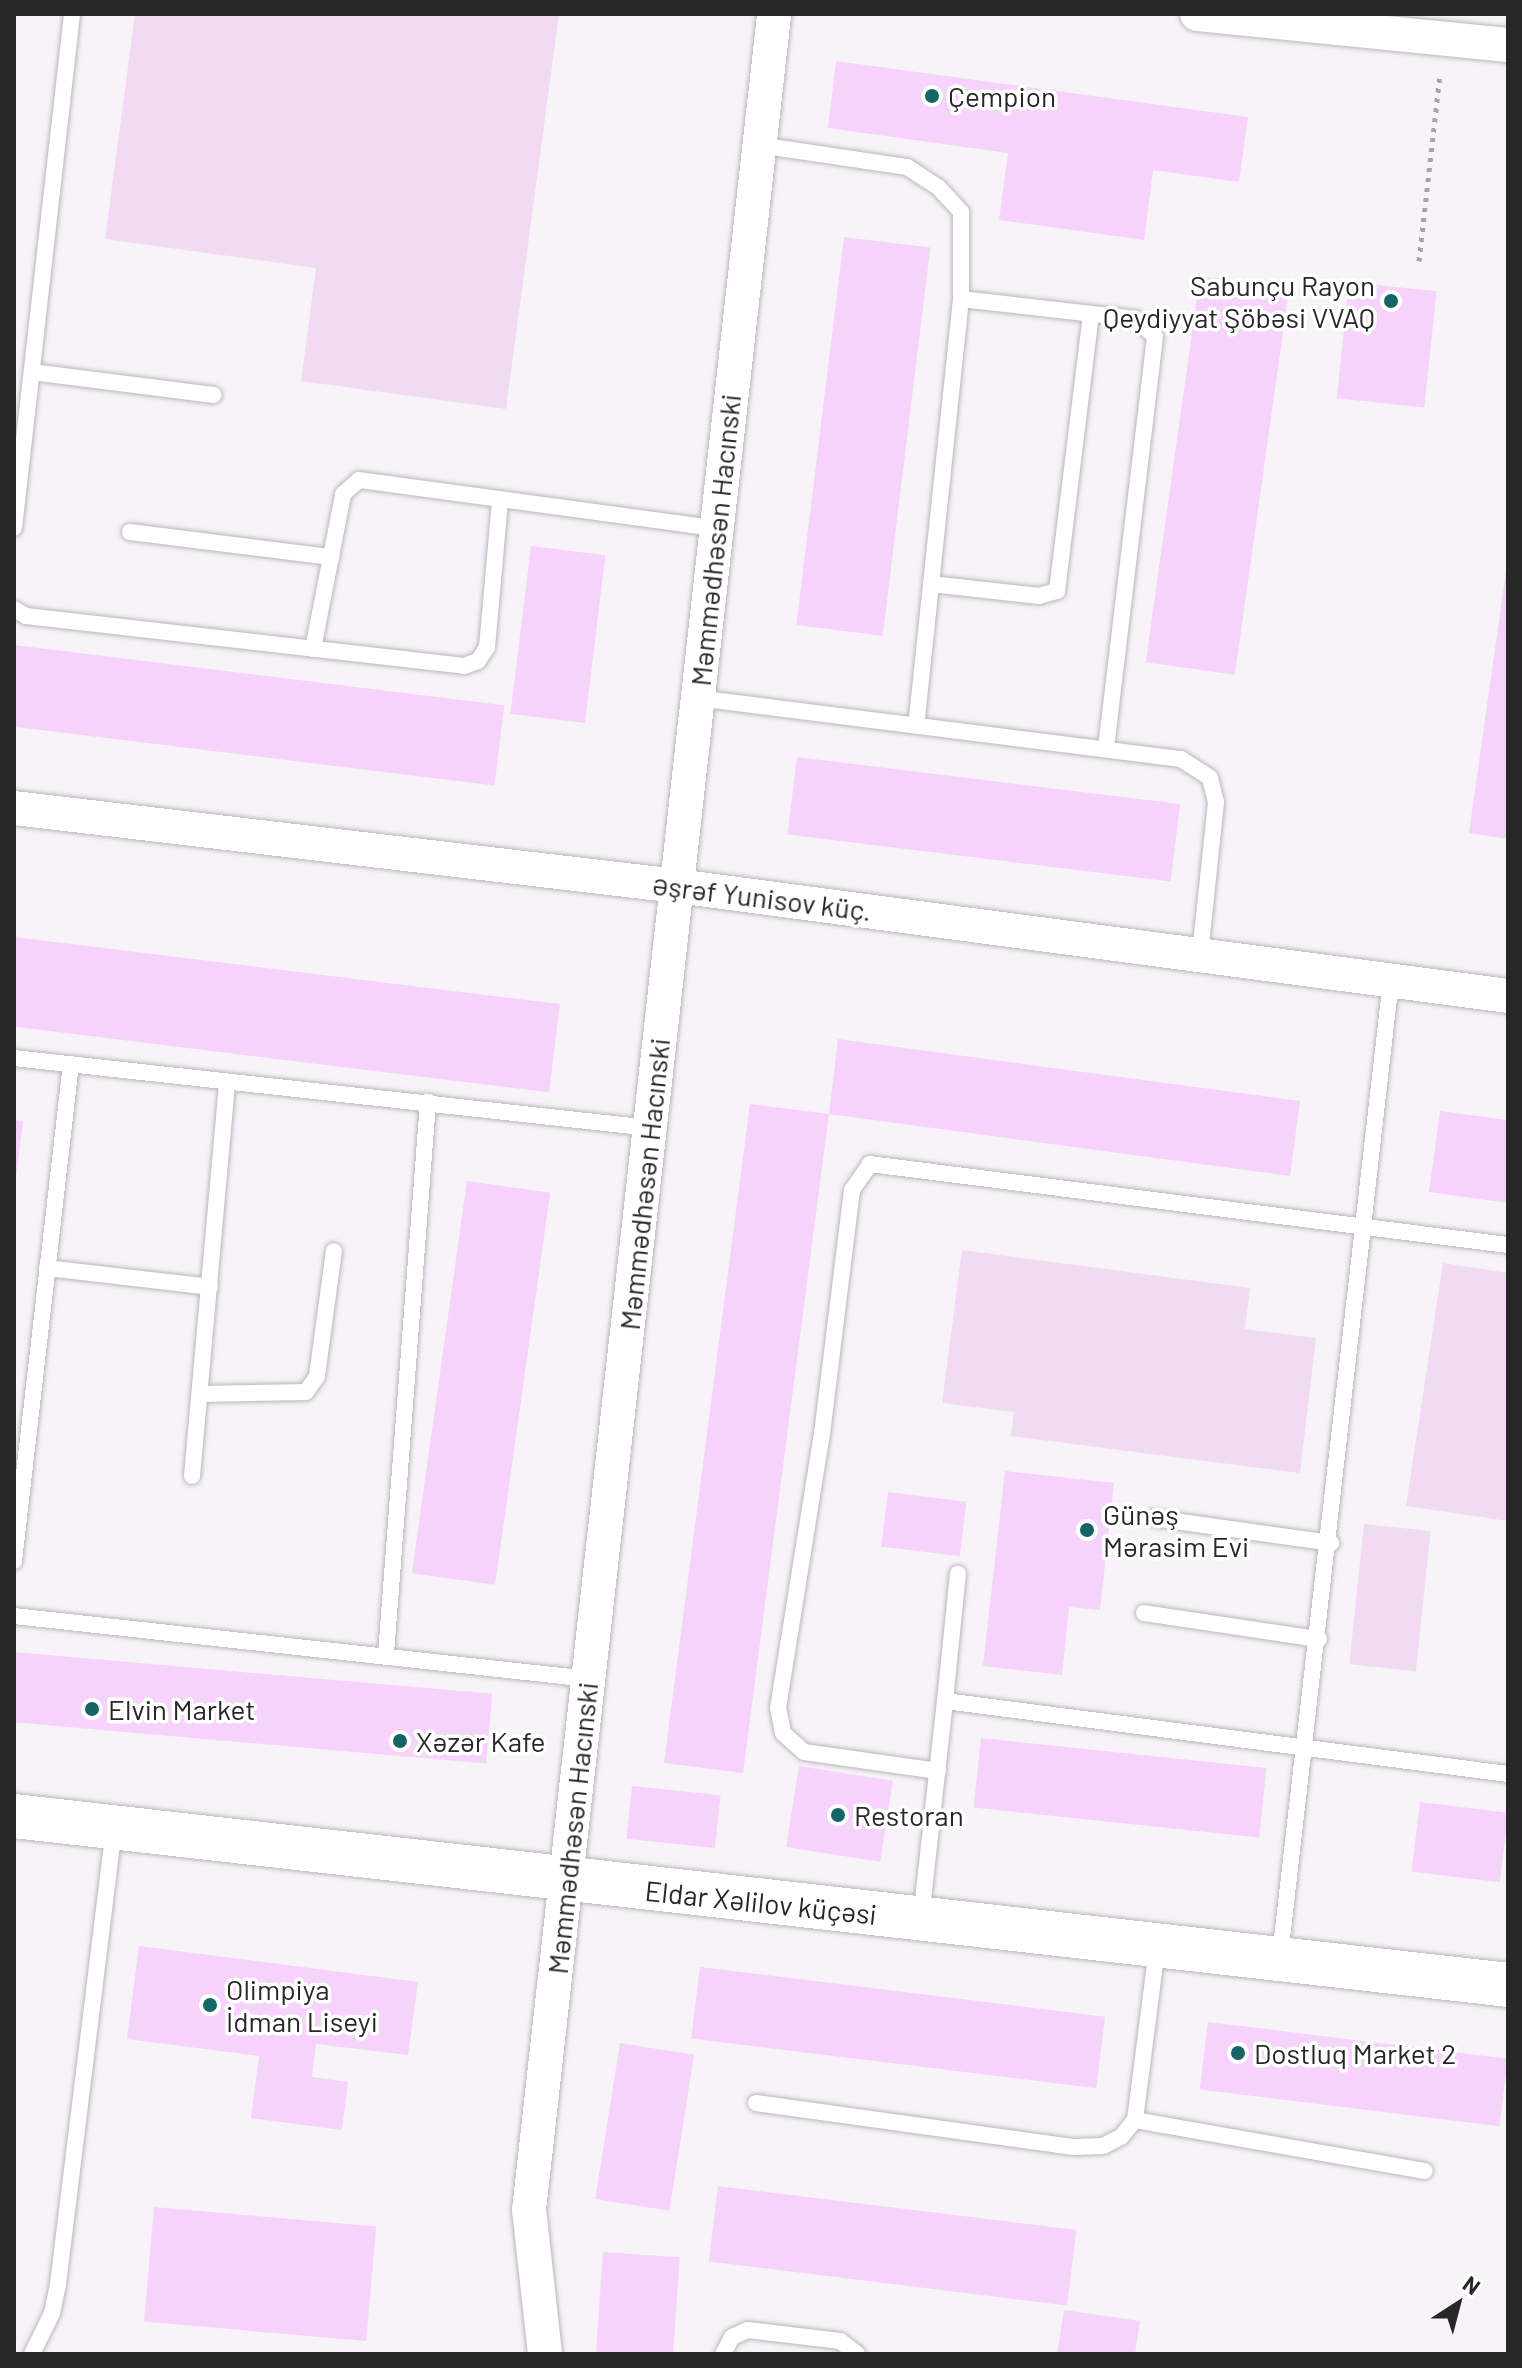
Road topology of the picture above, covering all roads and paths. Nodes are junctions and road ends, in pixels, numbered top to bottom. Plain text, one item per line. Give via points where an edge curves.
1 (72, 14) edge
2 (774, 14) edge
3 (1197, 14) edge
4 (1445, 39) junction
5 (1508, 45) edge
6 (759, 145) junction
7 (1419, 261) dead end
8 (961, 299) junction
9 (1091, 314) junction
10 (32, 372) junction
11 (214, 395) dead end
12 (500, 500) junction
13 (14, 528) edge
14 (716, 528) junction
15 (130, 532) dead end
16 (331, 557) junction
17 (931, 584) junction
18 (14, 609) edge
19 (313, 649) junction
20 (697, 698) junction
21 (916, 725) junction
22 (1106, 747) junction
23 (14, 808) edge
24 (677, 886) junction
25 (1200, 954) junction
26 (1391, 980) junction
27 (1508, 996) edge
28 (14, 1058) edge
29 (71, 1064) junction
30 (227, 1082) junction
31 (428, 1102) junction
32 (650, 1128) junction
33 (1364, 1225) junction
34 (1508, 1245) edge
35 (334, 1251) dead end
36 (47, 1268) junction
37 (210, 1287) junction
38 (200, 1394) junction
39 (192, 1476) dead end
40 (1153, 1518) dead end
41 (1331, 1543) junction
42 (14, 1561) edge
43 (958, 1574) dead end
44 (1144, 1613) dead end
45 (14, 1616) edge
46 (1319, 1639) junction
47 (386, 1654) junction
48 (589, 1679) junction
49 (945, 1701) junction
50 (1304, 1748) junction
51 (938, 1771) junction
52 (1508, 1774) edge
53 (14, 1816) edge
54 (114, 1828) junction
55 (567, 1881) junction
56 (921, 1920) junction
57 (1158, 1946) junction
58 (1280, 1960) junction
59 (1508, 1985) edge
60 (756, 2103) dead end
61 (1135, 2120) junction
62 (1425, 2171) dead end
63 (32, 2354) edge
64 (545, 2354) edge
65 (723, 2354) edge
66 (857, 2354) edge

1 - 10 lane
2 - 6 street, Məmmədhəsən Hacınski
3 - 4 street
4 - 5 street
4 - 7 path
6 - 8 lane via 907,167 938,187 961,212
6 - 14 street, Məmmədhəsən Hacınski
8 - 9 lane
8 - 17 lane
9 - 17 lane via 1057,591 1039,596
9 - 22 lane via 1136,319 1155,337
10 - 11 lane
10 - 13 lane
12 - 14 lane
12 - 16 lane via 359,480 343,494
12 - 19 lane via 487,647 478,661 464,666
14 - 20 street, Məmmədhəsən Hacınski
15 - 16 lane
16 - 19 lane
17 - 21 lane
18 - 19 lane via 26,616
20 - 21 lane
20 - 24 street, Məmmədhəsən Hacınski
21 - 22 lane
22 - 25 lane via 1181,759 1210,778 1216,802
23 - 24 street, Əşrəf Yunisov küç.
24 - 25 street, Əşrəf Yunisov küç.
24 - 32 street, Məmmədhəsən Hacınski
25 - 26 street, Əşrəf Yunisov küç.
26 - 27 street, Əşrəf Yunisov küç.
26 - 33 lane
28 - 29 lane
29 - 30 lane
29 - 36 lane
30 - 31 lane
30 - 37 lane
31 - 32 lane
31 - 47 lane
32 - 48 street, Məmmədhəsən Hacınski
33 - 34 lane
33 - 41 lane
33 - 51 lane via 870,1164 852,1190 822,1434 778,1708 783,1733 804,1752
35 - 38 lane via 317,1376 306,1392
36 - 37 lane
36 - 42 lane
37 - 38 lane
38 - 39 lane
40 - 41 lane
41 - 46 lane
43 - 49 lane
44 - 46 lane
45 - 47 lane
46 - 50 lane
47 - 48 lane
48 - 55 street, Məmmədhəsən Hacınski
49 - 50 lane
49 - 51 lane
50 - 52 lane
50 - 58 lane
51 - 56 lane
53 - 54 street, Eldar Xəlilov küçəsi
54 - 55 street, Eldar Xəlilov küçəsi
54 - 63 lane via 58,2284 52,2313
55 - 56 street, Eldar Xəlilov küçəsi
55 - 64 street, Məmmədhəsən Hacınski via 529,2210
56 - 57 street, Eldar Xəlilov küçəsi
57 - 58 street, Eldar Xəlilov küçəsi
57 - 61 lane
58 - 59 street, Eldar Xəlilov küçəsi
60 - 61 lane via 1074,2147 1103,2146 1121,2137
61 - 62 lane
65 - 66 lane via 732,2337 748,2330 840,2341

